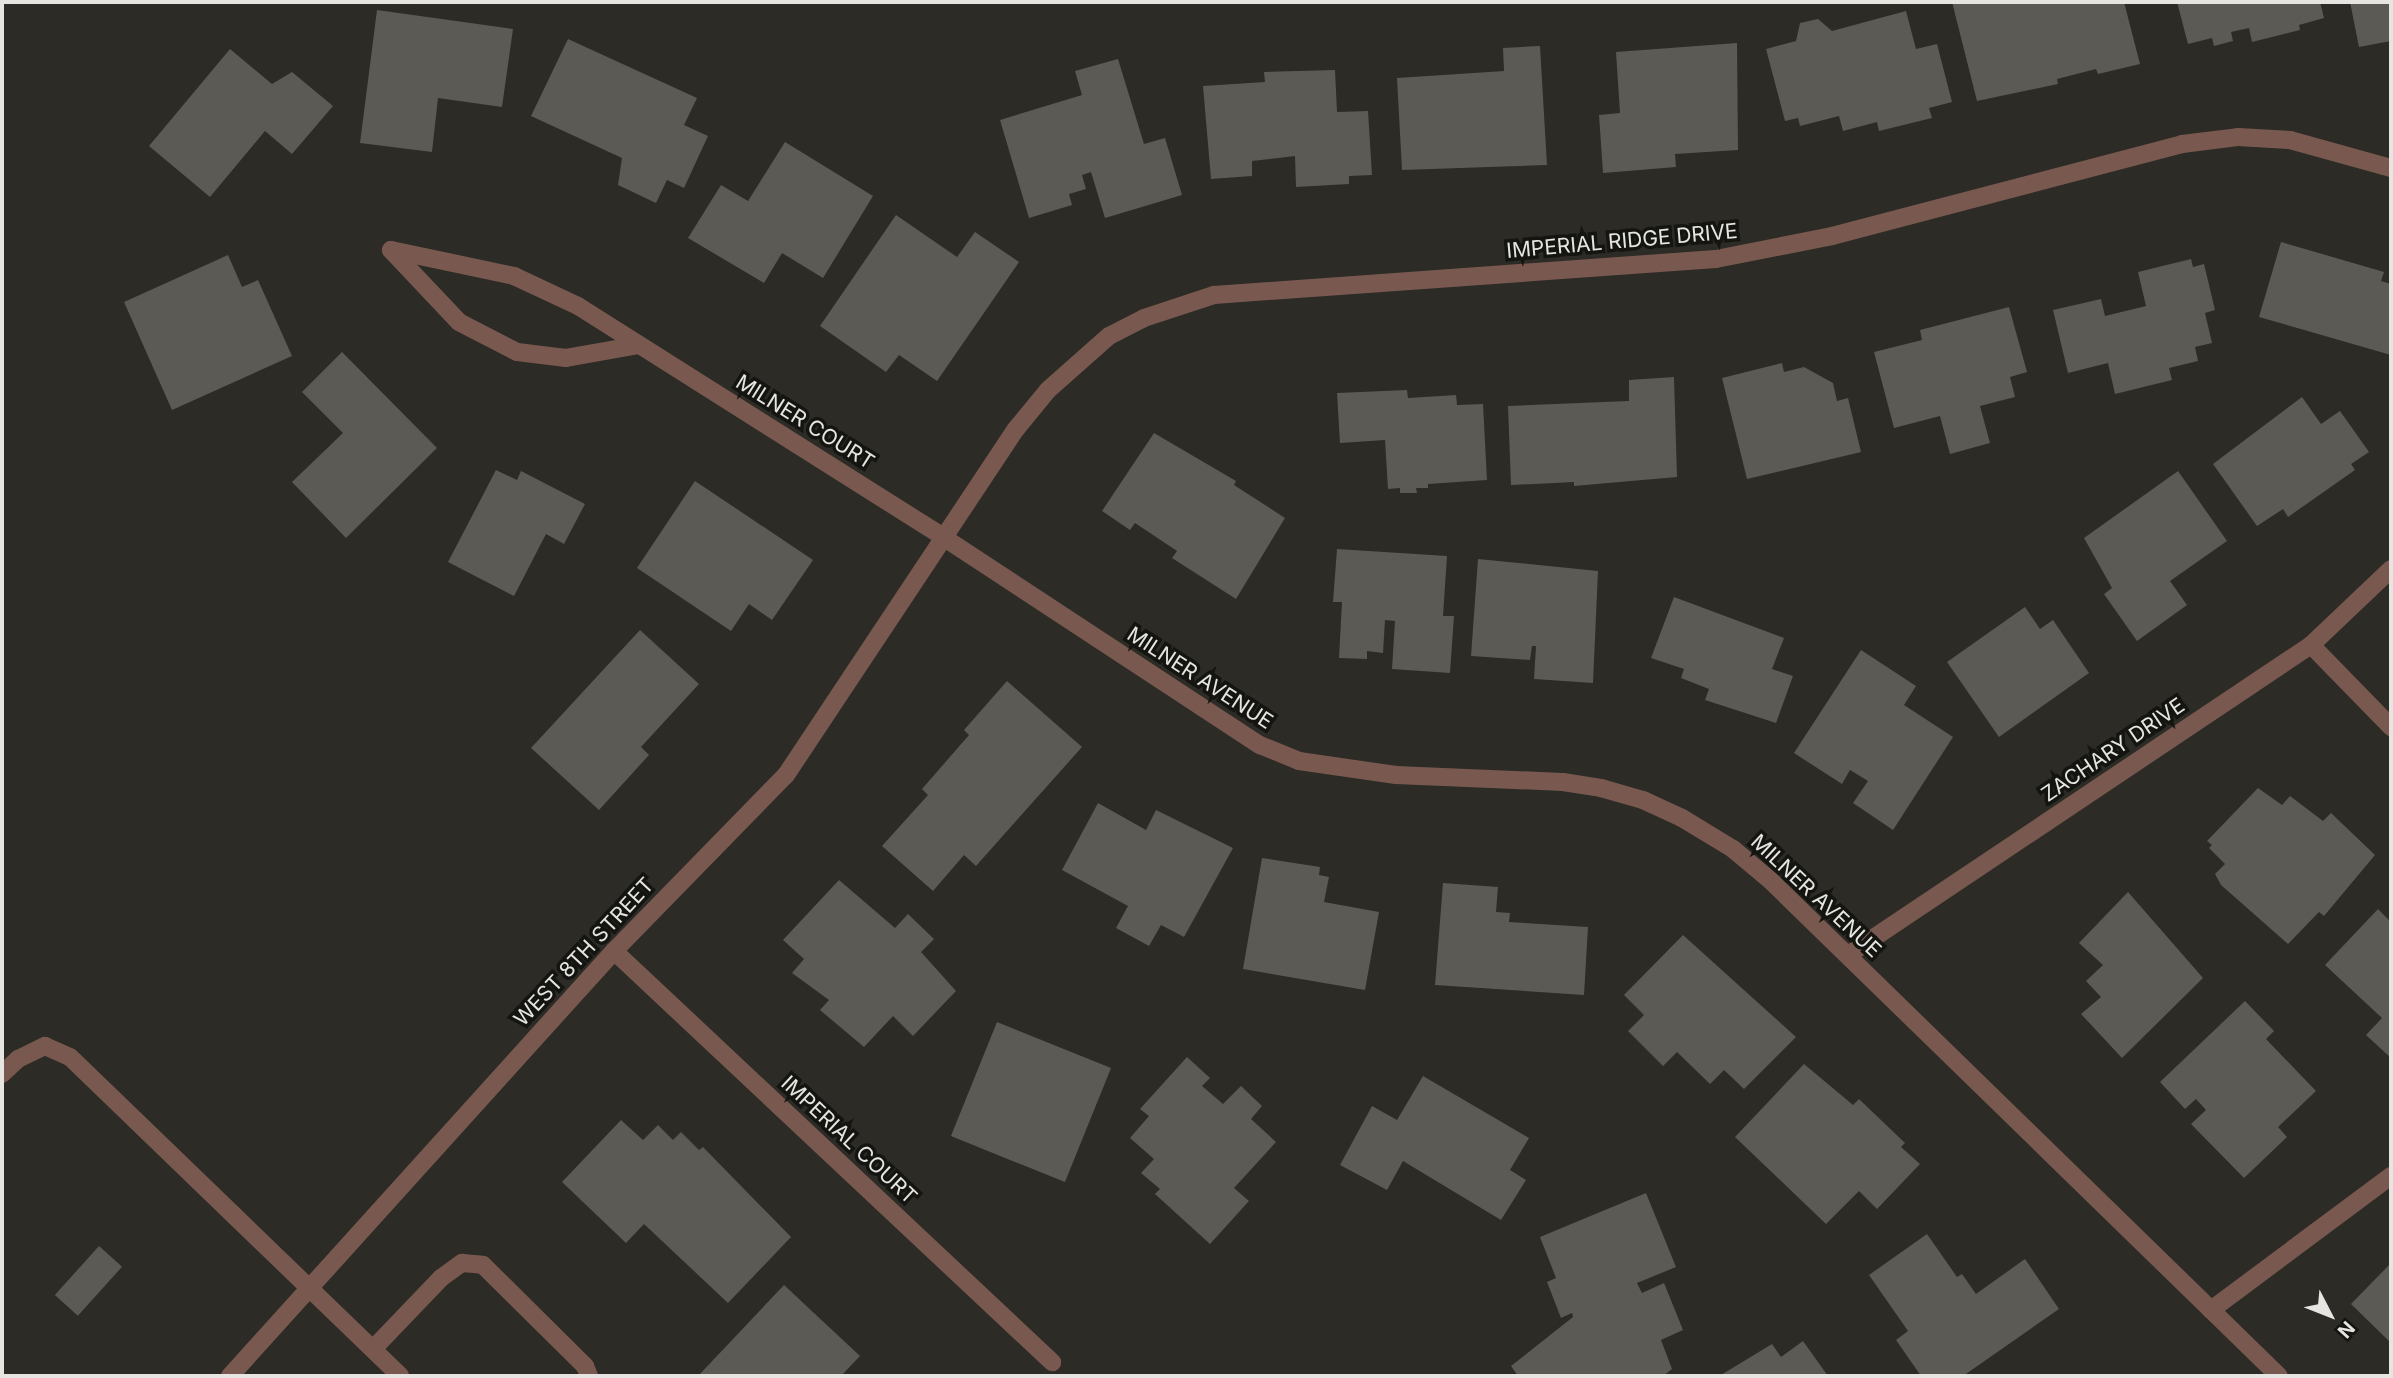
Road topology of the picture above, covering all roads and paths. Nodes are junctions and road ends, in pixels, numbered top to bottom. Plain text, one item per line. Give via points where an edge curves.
1 (2391, 168) edge
2 (639, 345) junction
3 (946, 539) junction
4 (2391, 569) edge
5 (2311, 645) junction
6 (2391, 727) edge
7 (614, 951) junction
8 (1848, 955) junction
9 (2, 1074) edge
10 (2391, 1176) edge
11 (310, 1286) junction
12 (2211, 1310) junction
13 (373, 1349) junction
14 (1052, 1362) dead end
15 (230, 1376) edge
16 (400, 1376) edge
17 (589, 1376) edge
18 (2279, 1376) edge

1 - 3 street, IMPERIAL RIDGE DRIVE via 2290,140 2238,136 2182,144 1832,236 1716,259 1255,291 1192,301 1109,336 1076,363 1016,429
2 - 2 street, MILNER COURT via 578,306 514,276 391,250 459,322 517,352 566,358
2 - 3 street, MILNER COURT
3 - 7 street, WEST 8TH STREET via 786,775
3 - 8 street, MILNER AVENUE via 1260,745 1299,761 1396,775 1563,782 1643,800 1733,849
4 - 5 street, ZACHARY DRIVE
5 - 6 street
5 - 8 street, ZACHARY DRIVE
7 - 11 street, WEST 8TH STREET
7 - 14 street, IMPERIAL COURT
8 - 12 street, MILNER AVENUE
9 - 11 street via 18,1059 44,1046 70,1056
10 - 12 street
11 - 13 street
11 - 15 street, WEST 8TH STREET
12 - 18 street, MILNER AVENUE
13 - 16 street
13 - 17 street via 462,1262 483,1265 585,1366

